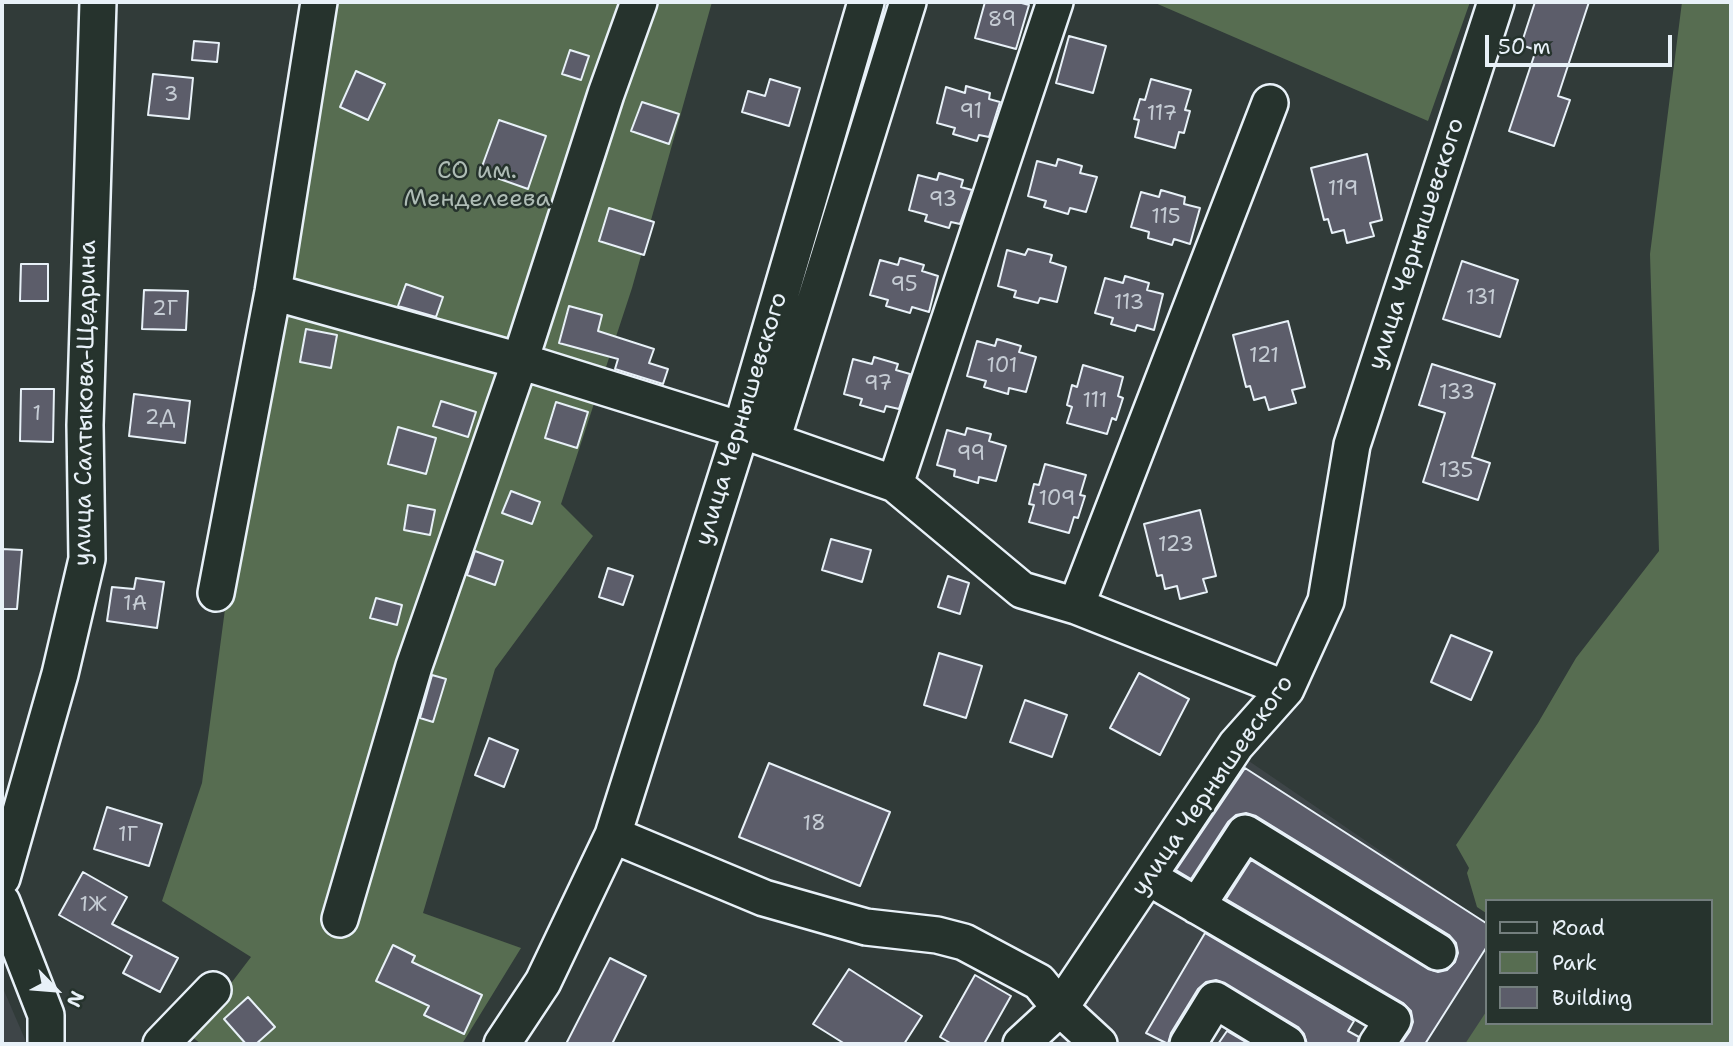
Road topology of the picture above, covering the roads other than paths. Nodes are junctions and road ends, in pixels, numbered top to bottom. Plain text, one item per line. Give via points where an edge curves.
1 (98, 2) edge
2 (319, 2) edge
3 (639, 2) edge
4 (866, 2) edge
5 (908, 2) edge
6 (1055, 2) edge
7 (1496, 2) edge
8 (1270, 103) dead end
9 (807, 204) junction
10 (843, 215) junction
11 (273, 292) junction
12 (520, 361) junction
13 (756, 435) junction
14 (895, 484) junction
15 (216, 593) dead end
16 (1076, 606) junction
17 (1286, 689) junction
18 (612, 835) junction
19 (1148, 877) junction
20 (2, 878) edge
21 (2, 902) edge
22 (1197, 906) junction
23 (340, 919) dead end
24 (1438, 952) dead end
25 (214, 990) dead end
26 (1060, 1008) junction
27 (46, 1044) edge
28 (161, 1044) edge
29 (502, 1044) edge
30 (1021, 1044) edge
31 (1098, 1044) edge
32 (1188, 1044) edge
33 (1287, 1044) edge
34 (1377, 1044) edge

1 - 20 street, улица Салтыкова-Щедрина via 85,425 87,559 60,674
2 - 11 street
3 - 12 street
4 - 9 street, улица Чернышевского
5 - 10 street
6 - 14 street
7 - 17 street, улица Чернышевского via 1352,445 1326,601
8 - 16 street
9 - 10 street
9 - 13 street, улица Чернышевского
10 - 13 street
11 - 12 street
11 - 15 street
12 - 13 street
12 - 23 street via 414,666
13 - 14 street
13 - 18 street, улица Чернышевского
14 - 16 street via 1022,590
16 - 17 street
17 - 19 street, улица Чернышевского via 1236,745
18 - 26 street via 764,898 866,926 964,942 1039,982
18 - 29 street, улица Чернышевского via 543,982
19 - 22 street
19 - 26 street, улица Чернышевского
21 - 27 street via 46,1015
22 - 24 street via 1245,834
22 - 34 street via 1393,1020
25 - 28 street
26 - 30 street, улица Чернышевского
26 - 31 street
32 - 33 street via 1215,1000

